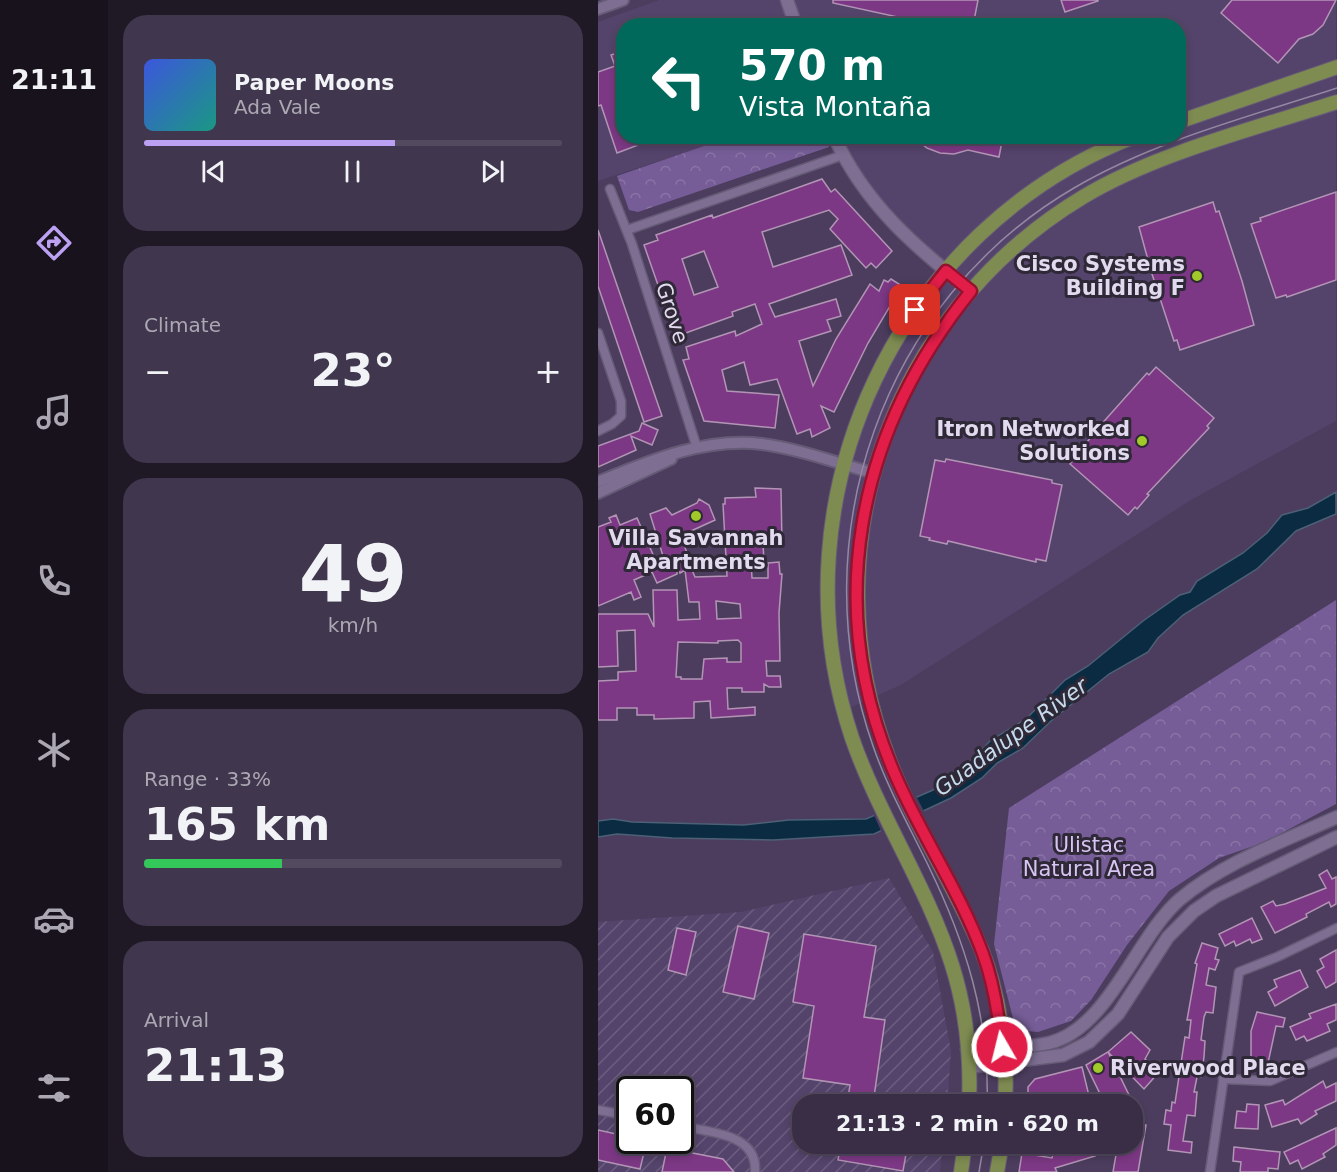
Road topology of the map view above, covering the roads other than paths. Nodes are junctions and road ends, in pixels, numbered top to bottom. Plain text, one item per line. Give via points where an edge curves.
1 (623, 0) edge
2 (787, 0) edge
3 (598, 9) edge
4 (793, 18) edge
5 (1336, 67) edge
6 (1336, 102) edge
7 (1186, 119) edge
8 (838, 144) edge
9 (1118, 144) edge
10 (843, 155) junction
11 (610, 189) dead end
12 (627, 230) junction
13 (946, 271) junction
14 (971, 291) junction
15 (598, 333) edge
16 (598, 431) edge
17 (692, 449) junction
18 (842, 465) junction
19 (873, 473) junction
20 (598, 482) edge
21 (598, 493) edge
22 (1336, 817) edge
23 (1336, 837) edge
24 (1336, 928) edge
25 (1002, 1047) junction
26 (967, 1049) junction
27 (1336, 1052) edge
28 (1004, 1063) junction
29 (969, 1067) junction
30 (1223, 1079) junction
31 (969, 1094) edge
32 (1005, 1094) edge
33 (598, 1110) edge
34 (616, 1113) edge
35 (694, 1129) edge
36 (963, 1154) edge
37 (1000, 1154) edge
38 (755, 1172) edge
39 (961, 1172) edge
40 (997, 1172) edge
41 (1210, 1172) edge

1 - 3 street
2 - 4 main road
5 - 7 main road
6 - 14 main road via 1164,159 1109,182 1037,228
8 - 10 main road
9 - 13 main road via 1039,188 991,226
10 - 12 street
10 - 13 main road via 887,218
11 - 12 street, Grove
12 - 17 street, Grove
13 - 14 main road
13 - 18 main road via 904,327 877,374
14 - 19 main road via 914,372 888,428
15 - 16 street via 621,401 621,416
17 - 18 street via 762,444
17 - 20 street
17 - 21 street
18 - 19 street
18 - 26 main road via 832,513 829,605 836,667 852,736 868,779 952,966
19 - 25 main road via 861,537 857,608 861,662 877,726 896,777 983,956
22 - 25 main road via 1212,875 1178,901 1150,933 1106,999 1072,1033 1050,1042
23 - 28 main road via 1216,896 1194,911 1168,937 1118,1014 1089,1042 1063,1054
24 - 30 street via 1239,972
25 - 26 main road
25 - 28 main road
26 - 29 main road
27 - 30 street via 1270,1081
28 - 29 main road
28 - 32 main road
29 - 31 main road
30 - 41 street
33 - 34 street
35 - 38 street via 740,1141 753,1156
36 - 39 main road
37 - 40 main road

